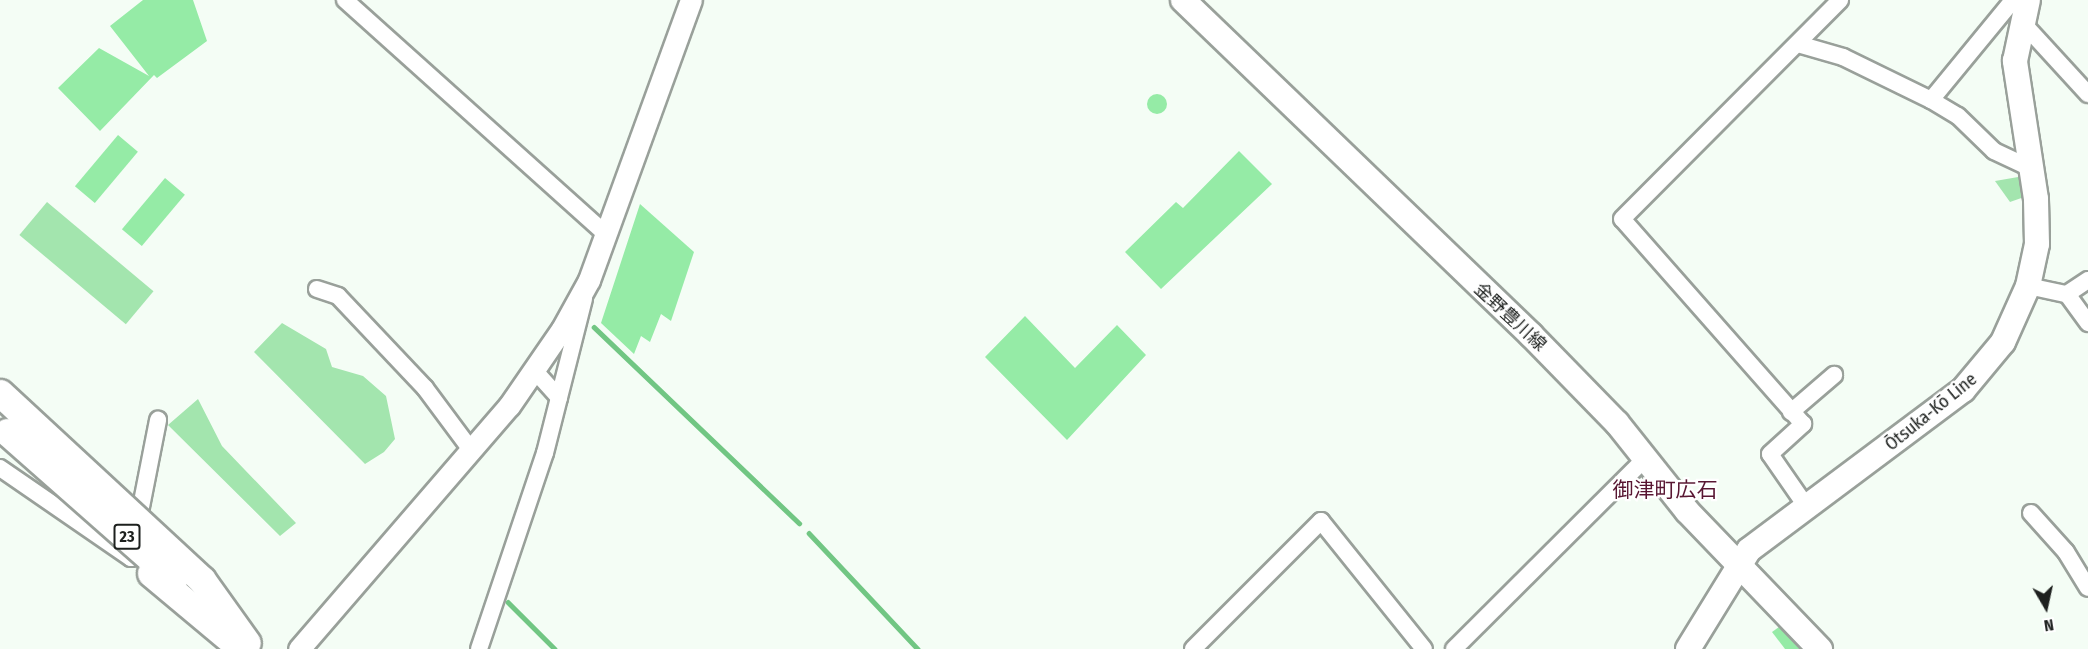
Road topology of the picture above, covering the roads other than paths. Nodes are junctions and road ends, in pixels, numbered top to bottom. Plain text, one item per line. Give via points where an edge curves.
1 (345, 0) edge
2 (691, 0) edge
3 (1183, 0) edge
4 (1840, 0) edge
5 (2021, 7) edge
6 (1798, 44) junction
7 (2088, 94) edge
8 (1930, 100) junction
9 (2030, 168) junction
10 (606, 234) junction
11 (589, 280) junction
12 (2088, 280) edge
13 (2028, 286) junction
14 (317, 289) dead end
15 (2067, 294) junction
16 (2088, 323) edge
17 (535, 371) junction
18 (1834, 375) dead end
19 (0, 393) edge
20 (559, 398) junction
21 (1791, 412) junction
22 (158, 420) dead end
23 (3, 439) edge
24 (471, 450) junction
25 (1646, 458) junction
26 (0, 468) edge
27 (1806, 506) junction
28 (2031, 513) dead end
29 (1738, 562) junction
30 (2088, 588) edge
31 (244, 646) edge
32 (298, 649) edge
33 (479, 649) edge
34 (1193, 649) edge
35 (1424, 649) edge
36 (1454, 649) edge
37 (1688, 649) edge
38 (1820, 649) edge

1 - 10 street
2 - 10 street
3 - 25 main road, 金野豊川線 via 1531,335
4 - 6 street
5 - 7 street
5 - 8 street
5 - 9 main road, Ōtsuka-Kō Line via 2015,79
6 - 8 street via 1843,57
6 - 21 street via 1622,219
8 - 9 street via 1958,116 1994,151
9 - 13 main road, Ōtsuka-Kō Line via 2037,223
10 - 11 street
11 - 17 street
11 - 20 street
12 - 15 street
13 - 15 street
13 - 27 main road, Ōtsuka-Kō Line via 2003,342 1979,375
14 - 24 street via 338,296 393,354
15 - 16 street
17 - 20 street
17 - 24 street
18 - 21 street
19 - 31 highway, bridge via 202,580
20 - 33 street
21 - 27 street via 1803,424 1770,454
22 - 26 street via 131,558
23 - 31 highway, 23, bridge
24 - 32 street
25 - 29 main road, 金野豊川線 via 1687,511
25 - 36 street
27 - 29 main road, Ōtsuka-Kō Line
28 - 30 street via 2066,552
29 - 37 main road, Ōtsuka-Kō Line
29 - 38 main road, 金野豊川線
34 - 35 street via 1321,521

